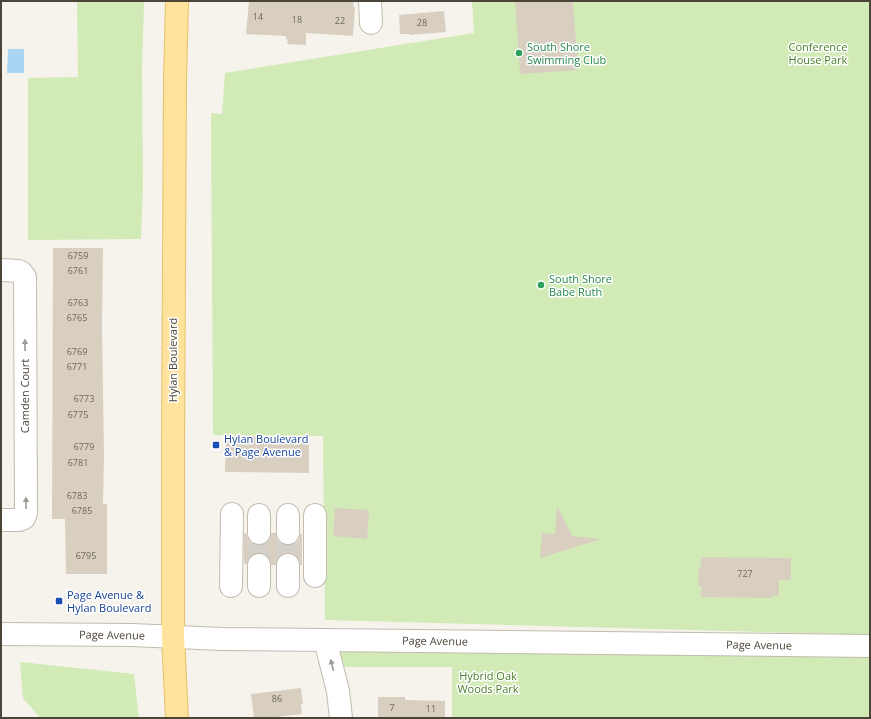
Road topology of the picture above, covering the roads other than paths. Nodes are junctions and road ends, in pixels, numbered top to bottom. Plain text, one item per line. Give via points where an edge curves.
1 (177, 1) edge
2 (370, 1) edge
3 (371, 23) dead end
4 (1, 270) edge
5 (232, 514) dead end
6 (315, 516) dead end
7 (1, 520) edge
8 (259, 565) tunnel mouth
9 (288, 565) tunnel mouth
10 (315, 576) dead end
11 (230, 586) dead end
12 (259, 586) dead end
13 (288, 586) dead end
14 (1, 634) edge
15 (173, 637) junction
16 (325, 640) junction
17 (870, 646) edge
18 (177, 718) edge
19 (341, 718) edge

1 - 15 main road, Hylan Boulevard via 174,82
2 - 3 street
7 -> 4 street, Camden Court via 19,520 24,518 26,513 25,277 19,271
5 - 11 street
6 - 10 street
8 - 12 street
9 - 13 street
14 - 15 street, Page Avenue via 132,634
15 - 16 street, Page Avenue
15 - 18 main road, Hylan Boulevard
16 - 17 street, Page Avenue
19 -> 16 street via 338,691

